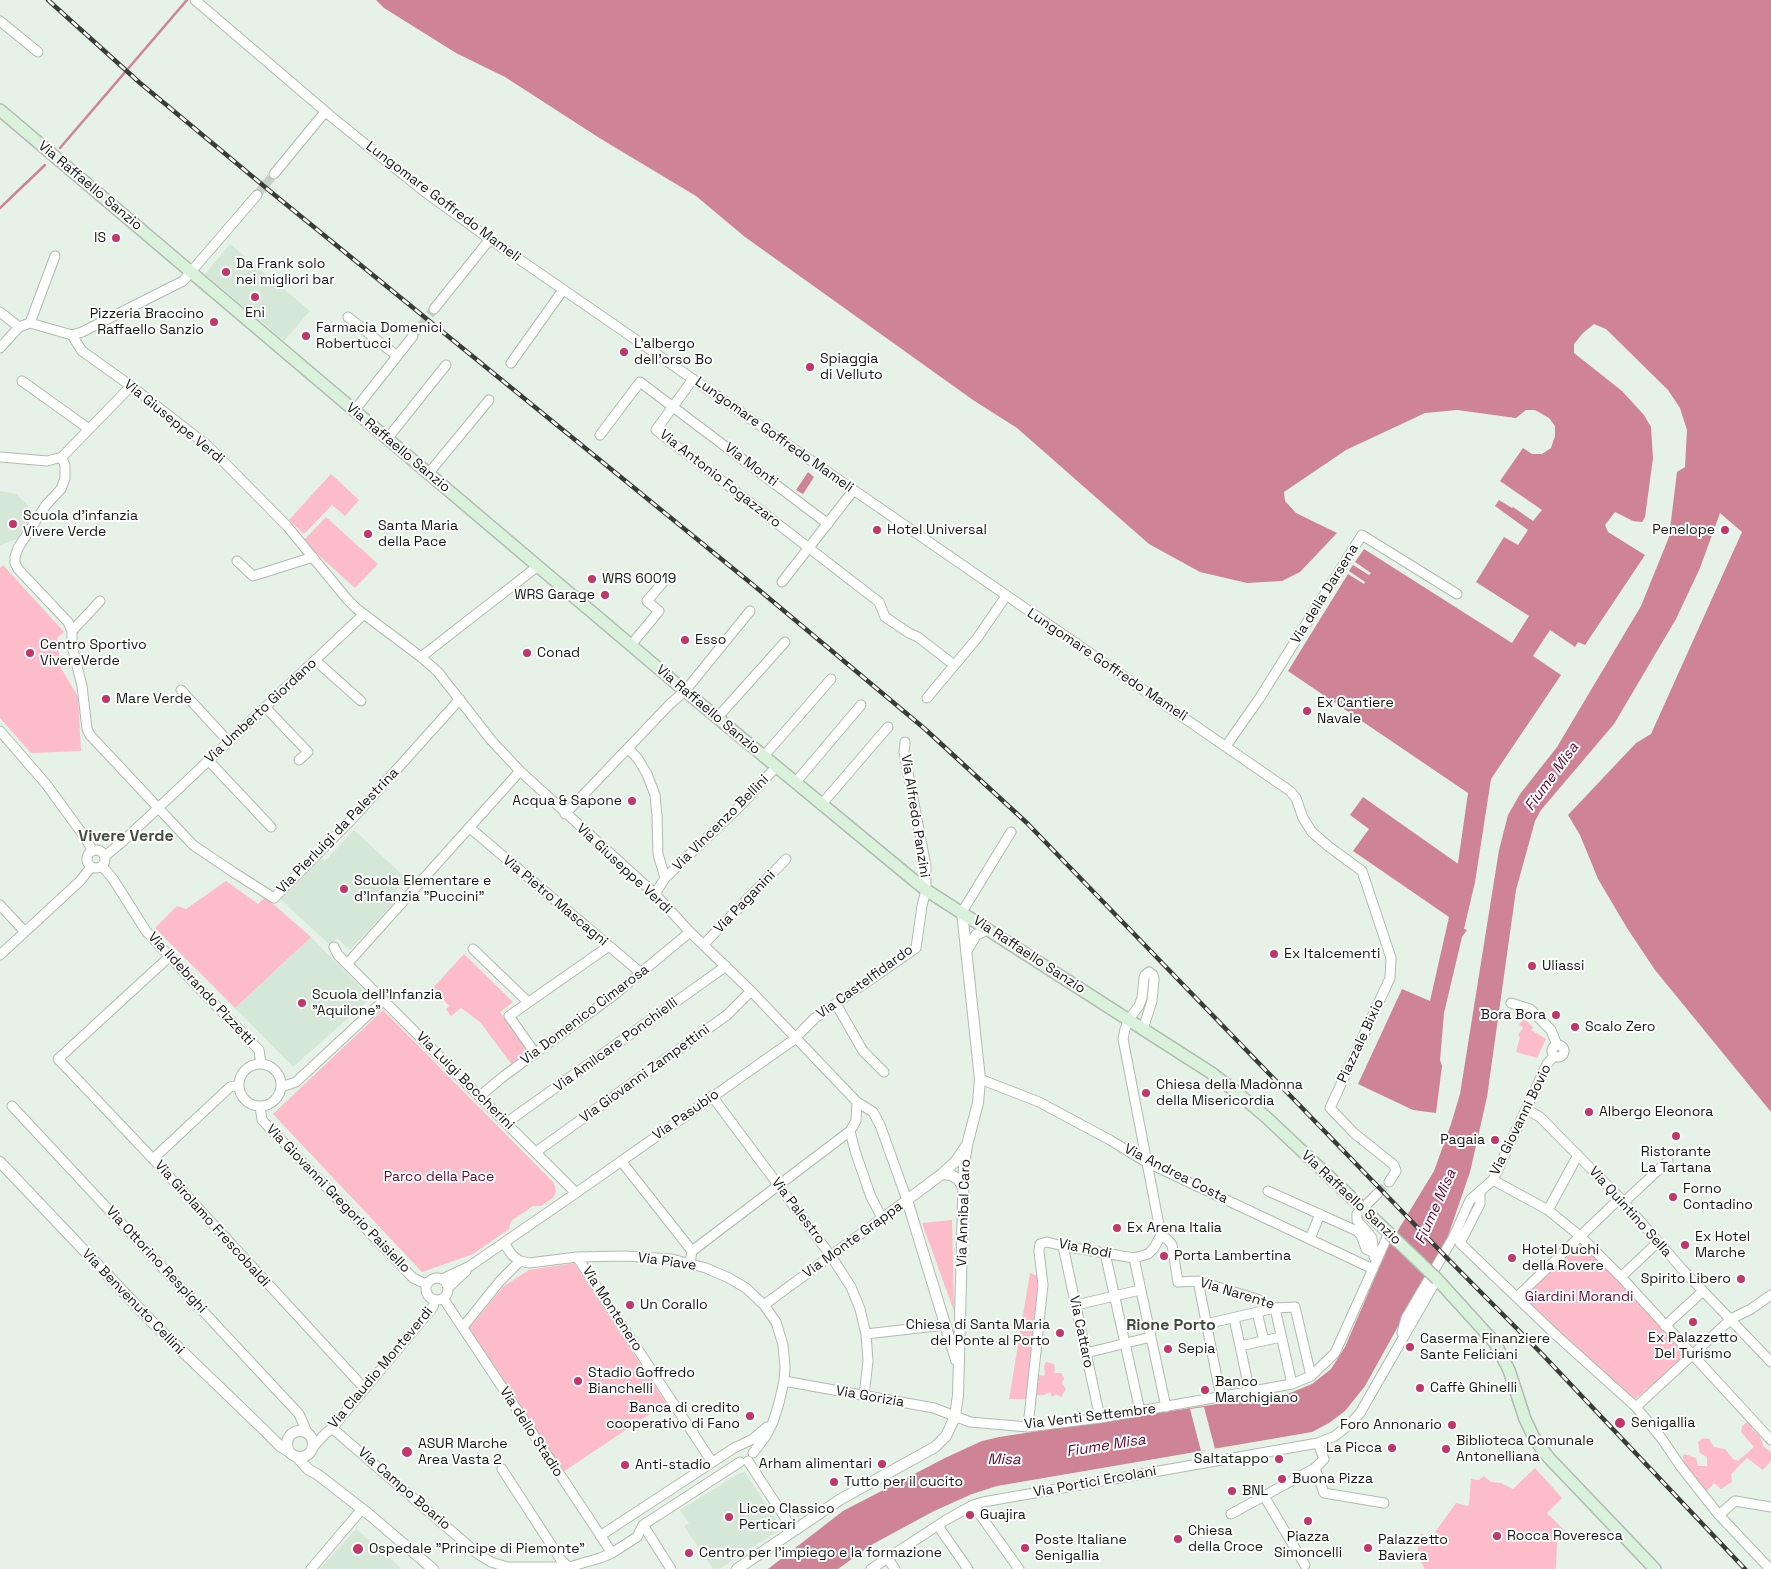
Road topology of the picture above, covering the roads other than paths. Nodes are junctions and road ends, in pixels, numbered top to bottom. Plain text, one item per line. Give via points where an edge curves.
1 (195, 0) edge
2 (0, 21) edge
3 (38, 52) dead end
4 (0, 110) edge
5 (326, 112) junction
6 (274, 174) tunnel mouth
7 (257, 195) tunnel mouth
8 (490, 239) junction
9 (55, 256) dead end
10 (191, 273) junction
11 (563, 290) junction
12 (434, 309) tunnel mouth
13 (0, 312) edge
14 (348, 317) dead end
15 (30, 323) junction
16 (20, 327) junction
17 (72, 335) junction
18 (413, 336) tunnel mouth
19 (0, 348) edge
20 (397, 356) junction
21 (511, 363) dead end
22 (446, 365) dead end
23 (693, 379) junction
24 (22, 381) dead end
25 (131, 386) junction
26 (489, 400) dead end
27 (674, 406) junction
28 (354, 411) junction
29 (89, 429) junction
30 (600, 434) dead end
31 (387, 439) junction
32 (0, 457) edge
33 (62, 457) junction
34 (428, 474) junction
35 (853, 491) junction
36 (828, 524) junction
37 (808, 548) junction
38 (313, 557) junction
39 (237, 560) dead end
40 (538, 566) junction
41 (665, 580) dead end
42 (782, 582) dead end
43 (1457, 594) dead end
44 (1006, 596) junction
45 (100, 601) dead end
46 (750, 611) dead end
47 (364, 614) junction
48 (72, 631) junction
49 (785, 642) dead end
50 (631, 645) junction
51 (421, 657) junction
52 (316, 660) junction
53 (954, 665) junction
54 (831, 679) dead end
55 (181, 690) dead end
56 (685, 691) junction
57 (927, 698) dead end
58 (460, 699) junction
59 (361, 702) dead end
60 (861, 705) dead end
61 (265, 707) junction
62 (717, 718) junction
63 (888, 727) dead end
64 (0, 731) edge
65 (228, 741) junction
66 (905, 742) dead end
67 (1226, 746) junction
68 (628, 748) junction
69 (763, 756) junction
70 (208, 760) junction
71 (299, 760) dead end
72 (776, 767) junction
73 (520, 772) junction
74 (795, 783) junction
75 (821, 805) junction
76 (158, 808) junction
77 (565, 814) junction
78 (271, 827) dead end
79 (470, 828) junction
80 (1011, 832) dead end
81 (93, 851) junction
82 (105, 856) junction
83 (786, 859) dead end
84 (102, 866) junction
85 (91, 867) junction
86 (665, 878) junction
87 (926, 890) junction
88 (655, 894) junction
89 (0, 905) edge
90 (962, 912) junction
91 (988, 929) junction
92 (25, 932) junction
93 (690, 932) junction
94 (703, 945) junction
95 (609, 946) junction
96 (334, 947) dead end
97 (473, 948) dead end
98 (966, 951) junction
99 (0, 955) edge
100 (169, 957) junction
101 (347, 964) junction
102 (726, 966) junction
103 (641, 973) junction
104 (1391, 973) joint
105 (751, 991) junction
106 (384, 1000) junction
107 (528, 1002) junction
108 (1511, 1003) dead end
109 (836, 1004) junction
110 (1129, 1019) junction
111 (1143, 1029) junction
112 (796, 1038) junction
113 (535, 1053) junction
114 (261, 1064) junction
115 (884, 1072) dead end
116 (980, 1078) junction
117 (238, 1085) junction
118 (281, 1087) junction
119 (480, 1096) junction
120 (712, 1096) junction
121 (857, 1102) junction
122 (12, 1106) dead end
123 (260, 1106) junction
124 (1526, 1109) junction
125 (506, 1123) junction
126 (850, 1132) junction
127 (967, 1145) junction
128 (536, 1152) junction
129 (1578, 1155) junction
130 (153, 1158) junction
131 (621, 1161) junction
132 (1668, 1161) dead end
133 (0, 1162) edge
134 (1146, 1162) junction
135 (942, 1174) junction
136 (1493, 1180) junction
137 (1388, 1182) tunnel mouth
138 (778, 1185) junction
139 (963, 1187) junction
140 (1268, 1191) dead end
141 (1480, 1191) junction
142 (576, 1193) junction
143 (1378, 1193) tunnel mouth
144 (907, 1200) junction
145 (1622, 1200) junction
146 (1368, 1203) dead end
147 (1548, 1210) junction
148 (1320, 1214) junction
149 (1358, 1214) dead end
150 (882, 1218) junction
151 (1389, 1234) junction
152 (1161, 1235) junction
153 (1580, 1236) junction
154 (1310, 1239) junction
155 (1658, 1242) junction
156 (504, 1243) junction
157 (1063, 1246) junction
158 (692, 1251) junction
159 (1105, 1253) junction
160 (577, 1256) junction
161 (831, 1256) junction
162 (1134, 1258) junction
163 (1374, 1260) junction
164 (520, 1261) junction
165 (690, 1263) junction
166 (470, 1266) junction
167 (1621, 1277) junction
168 (442, 1279) junction
169 (1437, 1279) junction
170 (1198, 1281) junction
171 (426, 1284) junction
172 (448, 1288) junction
173 (1140, 1290) junction
174 (1703, 1291) junction
175 (1771, 1294) edge
176 (1114, 1296) junction
177 (1517, 1296) junction
178 (439, 1299) junction
179 (764, 1305) junction
180 (1076, 1305) junction
181 (1275, 1308) junction
182 (941, 1311) junction
183 (961, 1311) junction
184 (1257, 1312) junction
185 (1234, 1318) junction
186 (1731, 1319) junction
187 (1206, 1324) junction
188 (945, 1325) junction
189 (1665, 1326) junction
190 (462, 1328) junction
191 (866, 1334) junction
192 (1151, 1337) junction
193 (1281, 1337) junction
194 (1402, 1339) junction
195 (1264, 1341) junction
196 (1125, 1343) junction
197 (1240, 1346) junction
198 (1086, 1353) junction
199 (1691, 1355) junction
200 (1771, 1362) edge
201 (958, 1367) junction
202 (1311, 1376) junction
203 (784, 1381) junction
204 (1292, 1384) junction
205 (364, 1390) junction
206 (1250, 1393) junction
207 (864, 1396) junction
208 (1221, 1398) junction
209 (1166, 1407) junction
210 (1636, 1407) junction
211 (1140, 1411) junction
212 (954, 1416) junction
213 (1100, 1418) junction
214 (773, 1422) junction
215 (1028, 1427) junction
216 (329, 1431) junction
217 (306, 1433) junction
218 (271, 1436) junction
219 (287, 1439) junction
220 (1771, 1440) edge
221 (1318, 1443) junction
222 (741, 1445) junction
223 (311, 1450) junction
224 (292, 1454) junction
225 (744, 1459) junction
226 (712, 1462) junction
227 (1315, 1468) junction
228 (502, 1469) dead end
229 (317, 1474) junction
230 (1264, 1496) junction
231 (1384, 1503) dead end
232 (972, 1505) junction
233 (1771, 1506) edge
234 (362, 1509) junction
235 (1231, 1514) dead end
236 (1719, 1515) junction
237 (643, 1525) junction
238 (938, 1526) junction
239 (793, 1530) junction
240 (600, 1536) junction
241 (612, 1553) junction
242 (887, 1558) junction
243 (1305, 1565) dead end
244 (570, 1568) edge
245 (311, 1569) edge
246 (433, 1569) edge
247 (671, 1569) edge
248 (737, 1569) edge
249 (870, 1569) edge
250 (895, 1569) edge
251 (968, 1569) edge
252 (1019, 1569) edge
253 (1655, 1569) edge
254 (1770, 1569) edge

1 - 5 street, Lungomare Goffredo Mameli
2 - 3 street
4 - 10 main road, Via Raffaello Sanzio
5 - 6 street
5 - 8 street, Lungomare Goffredo Mameli via 421,189
7 - 10 street
8 - 11 street, Lungomare Goffredo Mameli
8 - 12 street
9 - 15 street
10 - 17 street via 183,281
10 - 28 main road, Via Raffaello Sanzio
11 - 21 street
11 - 23 street, Lungomare Goffredo Mameli
13 - 16 street
14 - 20 street
15 - 16 street
15 - 17 street
16 - 19 street
17 - 25 street, Via Giuseppe Verdi via 82,351
18 - 20 street
20 - 28 street
22 - 31 street
23 - 27 street, Via Antonio Fogazzaro
23 - 35 street, Lungomare Goffredo Mameli
24 - 29 street
25 - 29 street
25 - 38 street, Via Giuseppe Verdi via 208,446
26 - 34 street
27 - 30 street, Via Monti via 640,382
27 - 36 street, Via Monti
27 - 37 street, Via Antonio Fogazzaro via 656,430
28 - 31 main road, Via Raffaello Sanzio
29 - 33 street
31 - 34 main road, Via Raffaello Sanzio
32 - 33 street via 47,461
33 - 48 street via 65,478 61,489 46,505 15,557 18,569 65,617
34 - 40 main road, Via Raffaello Sanzio
35 - 36 street
35 - 44 street, Lungomare Goffredo Mameli
36 - 37 street
37 - 42 street
37 - 53 street via 879,602 885,617 918,636
38 - 39 street via 254,576
38 - 47 street, Via Giuseppe Verdi via 346,599
40 - 50 main road, Via Raffaello Sanzio
40 - 51 street
41 - 50 street via 647,601 659,611
43 - 67 street, Via della Darsena via 1362,535
44 - 53 street
44 - 67 street, Lungomare Goffredo Mameli
45 - 48 street
46 - 56 street
47 - 51 street, Via Giuseppe Verdi
47 - 52 street, Via Umberto Giordano
48 - 76 street via 87,729
49 - 62 street
50 - 56 main road, Via Raffaello Sanzio
51 - 58 street, Via Giuseppe Verdi
52 - 59 street
52 - 61 street, Via Umberto Giordano
53 - 57 street
54 - 69 street
55 - 65 street
56 - 62 main road, Via Raffaello Sanzio
56 - 68 street
58 - 73 street, Via Giuseppe Verdi
58 - 76 street, Via Pierluigi da Palestrina via 353,818 274,898 193,845
60 - 74 street
61 - 65 street, Via Umberto Giordano
61 - 71 street via 308,752
62 - 69 main road, Via Raffaello Sanzio
63 - 75 street
64 - 81 street via 46,784
65 - 70 street, Via Umberto Giordano
66 - 87 street, Via Alfredo Panzini via 904,752 926,866
67 - 104 street, Lungomare Goffredo Mameli via 1290,791 1312,832 1362,870 1390,958
68 - 77 street
68 - 86 street via 647,774 655,795 658,854
69 - 72 main road, Via Raffaello Sanzio
70 - 76 street, Via Umberto Giordano
70 - 78 street
72 - 74 main road, Via Raffaello Sanzio
72 - 86 street, Via Vincenzo Bellini
73 - 77 street, Via Giuseppe Verdi
73 - 79 street
74 - 75 main road, Via Raffaello Sanzio
75 - 87 main road, Via Raffaello Sanzio
76 - 82 street, Via Umberto Giordano
77 - 88 street, Via Giuseppe Verdi
79 - 95 street, Via Pietro Mascagni
79 - 101 street
80 - 90 street
81 - 82 street via 102,852
81 - 85 street via 87,859
82 - 84 street
83 - 94 street, Via Paganini
84 - 85 street
84 - 100 street, Via Ildebrando Pizzetti via 146,931
85 - 92 street
86 - 88 street, Via Vincenzo Bellini
87 - 90 main road, Via Raffaello Sanzio
87 - 109 street, Via Castelfidardo via 916,948
88 - 93 street, Via Giuseppe Verdi
89 - 92 street
90 - 91 main road, Via Raffaello Sanzio
90 - 98 street, Via Annibal Caro
91 - 98 street via 976,935
91 - 110 main road, Via Raffaello Sanzio
92 - 99 street
93 - 94 street, Via Giuseppe Verdi
93 - 103 street, Via Domenico Cimarosa
94 - 102 street, Via Giuseppe Verdi
95 - 103 street, Via Pietro Mascagni
95 - 107 street
96 - 101 street, Via Luigi Boccherini
97 - 107 street
98 - 116 street, Via Annibal Caro
100 - 114 street, Via Ildebrando Pizzetti via 259,1050
100 - 130 street, Via Girolamo Frescobaldi via 58,1059
101 - 106 street, Via Luigi Boccherini
102 - 105 street, Via Giuseppe Verdi
102 - 125 street, Via Amilcare Ponchielli
103 - 113 street, Via Domenico Cimarosa
104 - 137 street, Piazzale Bixio via 1330,1108 1354,1133 1394,1165 1396,1171
105 - 112 street, Via Giuseppe Verdi
105 - 128 street, Via Giovanni Zampettini via 727,1015
106 - 118 street via 296,1082
106 - 119 street, Via Luigi Boccherini
107 - 113 street via 509,1016
108 - 124 street, Via Giovanni Bovio via 1530,1009 1551,1030 1557,1045 1552,1049 1554,1056
109 - 112 street, Via Castelfidardo
109 - 115 street via 863,1051
110 - 111 main road, Via Raffaello Sanzio
110 - 111 street via 1139,1006 1145,975 1152,973 1152,1001
110 - 134 street via 1123,1039
111 - 151 main road, Via Raffaello Sanzio via 1240,1094
112 - 120 street, Via Pasubio
112 - 121 street, Via Giuseppe Verdi
113 - 119 street, Via Domenico Cimarosa
114 - 117 street via 254,1064 243,1072
114 - 118 street via 274,1069
116 - 127 street, Via Annibal Caro via 978,1103
116 - 134 street, Via Andrea Costa via 1039,1102
117 - 123 street via 243,1097
117 - 130 street via 230,1087
118 - 123 street via 276,1098
119 - 125 street, Via Luigi Boccherini
120 - 131 street, Via Pasubio
120 - 138 street, Via Palestro
121 - 126 street via 856,1122
121 - 144 street, Via Giuseppe Verdi via 873,1112 880,1125
122 - 217 street, Via Ottorino Respighi via 300,1414
123 - 171 street, Via Giovanni Gregorio Paisiello via 262,1120 413,1278
124 - 129 street, Via Quintino Sella via 1540,1117
124 - 136 street, Via Giovanni Bovio
125 - 128 street, Via Luigi Boccherini
126 - 138 street
126 - 150 street via 871,1197
127 - 135 street, Via Monte Grappa
127 - 139 street, Via Annibal Caro
128 - 142 street, Via Luigi Boccherini
129 - 145 street, Via Quintino Sella
129 - 147 street
130 - 205 street, Via Girolamo Frescobaldi
131 - 142 street, Via Pasubio
131 - 158 street
132 - 145 street
133 - 218 street, Via Benvenuto Cellini via 154,1324
134 - 152 street
134 - 154 street, Via Andrea Costa
135 - 139 street via 958,1179
135 - 144 street, Via Monte Grappa
136 - 141 street, Via Giovanni Bovio
136 - 147 street
138 - 158 street
138 - 161 street, Via Palestro
139 - 183 street, Via Annibal Caro
140 - 148 street
141 - 177 street via 1480,1204 1460,1243
141 - 194 street, Via Giovanni Bovio via 1470,1200 1453,1238 1406,1318
142 - 156 street
143 - 146 street
144 - 150 street, Via Monte Grappa
144 - 182 street
145 - 153 street
145 - 155 street, Via Quintino Sella
147 - 153 street
148 - 154 street
148 - 163 street via 1357,1231
149 - 163 street via 1356,1220 1372,1238
150 - 161 street, Via Monte Grappa
151 - 163 street
151 - 169 main road, Via Raffaello Sanzio, bridge
152 - 162 street via 1148,1254
152 - 170 street, Via Narente via 1172,1246 1178,1282
153 - 167 street
153 - 177 street
154 - 163 street, Via Andrea Costa
155 - 167 street
155 - 174 street, Via Quintino Sella
156 - 164 street
156 - 166 street
157 - 159 street, Via Rodi
157 - 180 street, Via Cattaro
157 - 215 street, Via Rodi via 1047,1242 1040,1244 1043,1285
158 - 165 street
159 - 162 street, Via Rodi
159 - 176 street
160 - 164 street, Via Piave via 529,1263
160 - 165 street, Via Piave via 625,1256
160 - 226 street, Via Montenero
161 - 179 street, Via Monte Grappa
161 - 191 street, Via Palestro via 851,1287
162 - 173 street
163 - 202 street via 1335,1353
164 - 190 street
165 - 179 street, Via Piave via 729,1278
166 - 168 street
166 - 172 street
167 - 189 street
168 - 171 street via 435,1278
168 - 172 street
169 - 194 street, Via Portici Ercolani
169 - 253 main road, Via Raffaello Sanzio via 1495,1343 1509,1370 1534,1440
170 - 181 street, Via Narente via 1257,1298
170 - 187 street
171 - 178 street via 427,1294
172 - 178 street via 448,1292
173 - 176 street
173 - 192 street
174 - 186 street, Via Quintino Sella
174 - 189 street
175 - 186 street
176 - 180 street
176 - 196 street
177 - 210 street
178 - 190 street, Via dello Stadio
178 - 205 street, Via Claudio Monteverdi
179 - 203 street, Via Piave via 776,1322 783,1345
180 - 198 street, Via Cattaro
181 - 184 street
181 - 193 street
181 - 202 street, Via Narente via 1296,1307
182 - 183 street via 952,1320
182 - 188 street
183 - 201 street, Via Annibal Caro
184 - 185 street
184 - 195 street
185 - 187 street
185 - 197 street
186 - 199 street
186 - 200 street, Via Quintino Sella
187 - 208 street
188 - 191 street
188 - 201 street
189 - 199 street
190 - 240 street, Via dello Stadio
191 - 207 street, Via Palestro via 868,1362
192 - 196 street
192 - 209 street
193 - 195 street
193 - 204 street
194 - 221 street, Via Portici Ercolani via 1360,1412 1334,1436
195 - 197 street
196 - 198 street
196 - 211 street
197 - 206 street
198 - 213 street, Via Cattaro
199 - 210 street
199 - 220 street
201 - 212 street, Via Annibal Caro
202 - 204 street, Via Venti Settembre
203 - 207 street, Via Gorizia
203 - 214 street, Via Piave
204 - 206 street, Via Venti Settembre
205 - 216 street, Via Claudio Monteverdi
206 - 208 street, Via Venti Settembre
207 - 212 street, Via Gorizia via 934,1408
208 - 209 street, Via Venti Settembre
209 - 211 street, Via Venti Settembre
210 - 236 street
211 - 213 street, Via Venti Settembre
212 - 215 street, Via Venti Settembre via 970,1422
212 - 239 street, Via Annibal Caro via 946,1436 934,1447
213 - 215 street, Via Venti Settembre
214 - 222 street
214 - 225 street, Via Piave via 766,1436
216 - 217 street, Via Claudio Monteverdi
216 - 223 street, Via Claudio Monteverdi
216 - 244 street, Via Campo Boario via 491,1562 507,1567
217 - 219 street via 292,1433
217 - 223 street
218 - 219 street
218 - 224 street, Via Benvenuto Cellini
219 - 224 street
221 - 227 street via 1324,1459
221 - 232 street, Via Portici Ercolani
222 - 225 street via 735,1451
222 - 225 street via 749,1446
222 - 226 street
223 - 224 street via 306,1456
223 - 229 street
224 - 229 street, Via Benvenuto Cellini
225 - 226 street
225 - 237 street
225 - 239 street
226 - 240 street
227 - 230 street
227 - 231 street via 1324,1493
228 - 244 street via 561,1560
229 - 234 street, Via Benvenuto Cellini
230 - 235 street
230 - 243 street
232 - 238 street, Via Portici Ercolani
232 - 252 street
233 - 236 street via 1735,1501
234 - 245 street
234 - 246 street, Via Benvenuto Cellini
236 - 254 street
237 - 241 street, Via Campo Boario via 637,1537
237 - 247 street
238 - 242 street, Via Portici Ercolani
238 - 251 street
239 - 248 street, Via Annibal Caro
240 - 241 street, Via dello Stadio
241 - 244 street, Via Campo Boario
242 - 249 street, Via Portici Ercolani
242 - 250 street

